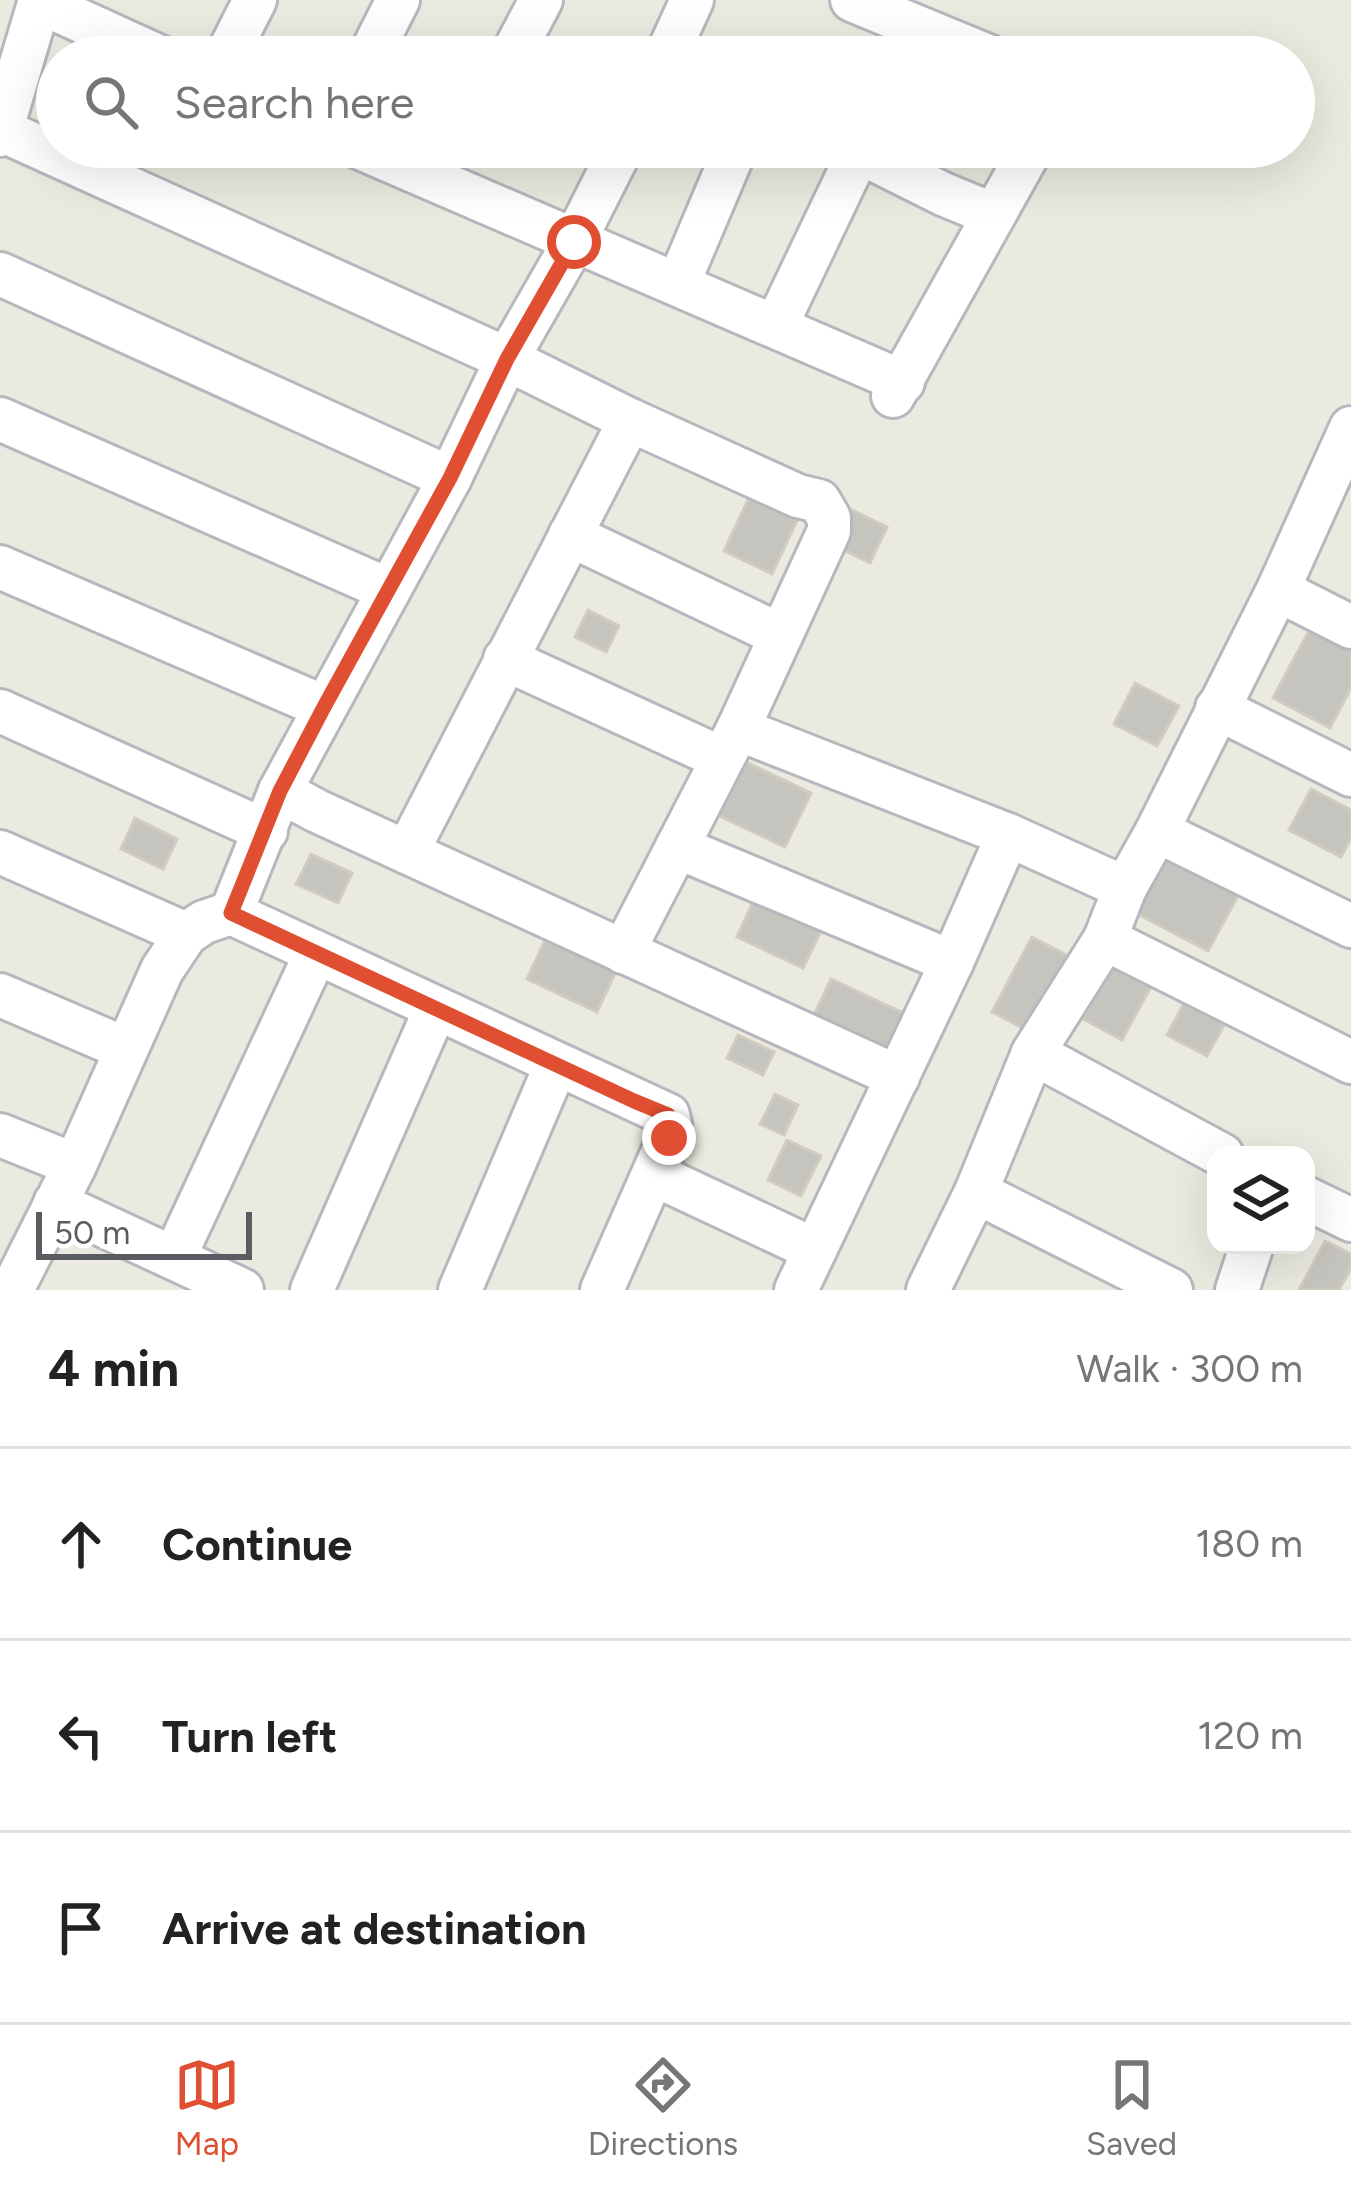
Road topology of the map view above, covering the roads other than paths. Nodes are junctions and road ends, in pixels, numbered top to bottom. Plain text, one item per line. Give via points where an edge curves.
1 (255, 0) edge
2 (398, 0) edge
3 (541, 0) edge
4 (692, 0) edge
5 (853, 0) edge
6 (39, 1) edge
7 (115, 36) edge
8 (237, 36) edge
9 (380, 36) edge
10 (522, 36) edge
11 (676, 36) edge
12 (940, 36) edge
13 (1, 133) edge
14 (36, 149) edge
15 (79, 168) edge
16 (459, 168) edge
17 (611, 168) edge
18 (727, 168) edge
19 (846, 168) edge
20 (893, 168) edge
21 (1021, 168) edge
22 (994, 215) junction
23 (574, 242) junction
24 (0, 274) edge
25 (678, 284) junction
26 (776, 326) junction
27 (507, 359) junction
28 (0, 419) edge
29 (630, 420) junction
30 (1351, 428) edge
31 (1341, 476) edge
32 (450, 478) junction
33 (570, 536) junction
34 (0, 567) edge
35 (388, 590) junction
36 (1278, 590) junction
37 (1351, 627) edge
38 (781, 635) junction
39 (506, 658) junction
40 (324, 707) junction
41 (1217, 708) junction
42 (0, 711) edge
43 (729, 744) junction
44 (1351, 775) edge
45 (273, 811) junction
46 (1157, 831) junction
47 (1008, 835) junction
48 (677, 847) junction
49 (0, 852) edge
50 (407, 852) junction
51 (1125, 888) junction
52 (231, 913) junction
53 (1351, 926) edge
54 (186, 934) junction
55 (1106, 939) junction
56 (623, 952) junction
57 (316, 953) junction
58 (952, 962) junction
59 (0, 994) edge
60 (436, 1008) junction
61 (126, 1049) junction
62 (1033, 1053) junction
63 (1351, 1062) edge
64 (556, 1065) junction
65 (898, 1077) junction
66 (0, 1135) edge
67 (1207, 1147) edge
68 (75, 1166) junction
69 (655, 1175) junction
70 (976, 1192) junction
71 (1315, 1202) edge
72 (56, 1203) junction
73 (1351, 1220) edge
74 (815, 1250) junction
75 (1249, 1254) edge
76 (174, 1258) junction
77 (0, 1284) edge
78 (12, 1290) edge
79 (242, 1290) edge
80 (312, 1290) edge
81 (460, 1290) edge
82 (602, 1290) edge
83 (796, 1290) edge
84 (928, 1290) edge
85 (1171, 1290) edge
86 (1237, 1290) edge

1 - 8 street
2 - 9 street
3 - 10 street
4 - 11 street
5 - 12 street
6 - 7 street
6 - 13 street
13 - 14 street
15 - 27 street
16 - 23 street
17 - 23 street
18 - 25 street
19 - 26 street
20 - 22 street
21 - 22 street
22 - 26 street via 898,389
23 - 25 street
23 - 27 street
24 - 32 street
25 - 26 street
27 - 29 street
27 - 32 street
28 - 35 street
29 - 33 street
29 - 38 street via 819,502 829,531
30 - 31 street
31 - 36 street
32 - 35 street
33 - 38 street
33 - 39 street
34 - 40 street
35 - 40 street
36 - 37 street
36 - 41 street
38 - 43 street
39 - 43 street
39 - 50 street
40 - 45 street
41 - 44 street
41 - 46 street
42 - 45 street
43 - 47 street
43 - 48 street
45 - 50 street
45 - 52 street
46 - 51 street
46 - 53 street
47 - 51 street
47 - 58 street
48 - 56 street
48 - 58 street
49 - 54 street
50 - 56 street
51 - 55 street
52 - 54 street
52 - 57 street
54 - 61 street
55 - 62 street
55 - 63 street
56 - 65 street
57 - 60 street
57 - 76 street
58 - 65 street
59 - 61 street
60 - 64 street
60 - 80 street
61 - 68 street
62 - 67 street
62 - 70 street
64 - 69 street via 668,1115
64 - 81 street
65 - 74 street
66 - 68 street
68 - 72 street
69 - 74 street
69 - 82 street
70 - 84 street
70 - 85 street
71 - 73 street
72 - 76 street
72 - 78 street
74 - 83 street
75 - 86 street
76 - 79 street
77 - 78 street

